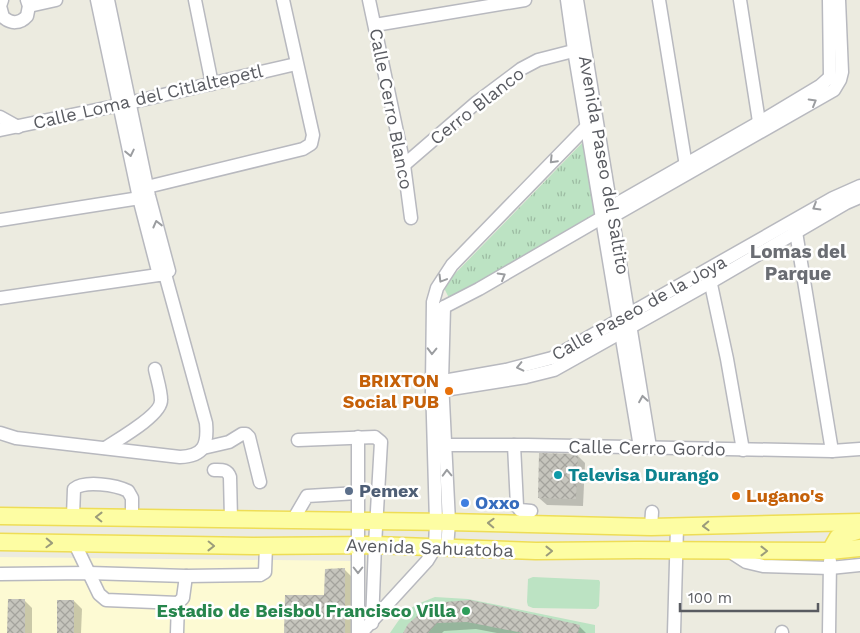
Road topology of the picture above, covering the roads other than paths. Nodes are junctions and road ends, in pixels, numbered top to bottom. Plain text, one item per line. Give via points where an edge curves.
1 (2, 0) edge
2 (56, 0) edge
3 (97, 0) edge
4 (108, 0) edge
5 (195, 0) edge
6 (283, 0) edge
7 (370, 0) edge
8 (524, 0) edge
9 (567, 0) edge
10 (577, 0) edge
11 (659, 0) edge
12 (740, 0) edge
13 (830, 0) edge
14 (839, 0) edge
15 (28, 3) edge
16 (2, 17) edge
17 (375, 24) junction
18 (579, 49) junction
19 (296, 64) junction
20 (834, 81) junction
21 (212, 84) junction
22 (125, 104) junction
23 (0, 117) edge
24 (591, 122) junction
25 (18, 126) junction
26 (760, 128) junction
27 (0, 130) edge
28 (404, 165) junction
29 (686, 169) junction
30 (860, 186) edge
31 (145, 194) junction
32 (860, 197) edge
33 (606, 215) junction
34 (411, 218) dead end
35 (0, 220) edge
36 (796, 226) junction
37 (164, 273) junction
38 (710, 276) junction
39 (0, 298) edge
40 (438, 305) junction
41 (625, 324) junction
42 (155, 369) dead end
43 (437, 387) junction
44 (0, 433) edge
45 (358, 437) junction
46 (298, 440) dead end
47 (514, 445) junction
48 (440, 446) junction
49 (645, 447) junction
50 (105, 448) junction
51 (203, 448) junction
52 (860, 449) edge
53 (742, 450) junction
54 (832, 450) junction
55 (214, 470) dead end
56 (260, 482) dead end
57 (358, 492) junction
58 (531, 511) dead end
59 (0, 516) edge
60 (73, 516) junction
61 (132, 517) junction
62 (231, 519) junction
63 (293, 520) junction
64 (651, 520) junction
65 (358, 521) junction
66 (377, 521) junction
67 (442, 522) junction
68 (860, 522) edge
69 (678, 527) junction
70 (860, 530) edge
71 (0, 542) edge
72 (75, 544) junction
73 (358, 545) junction
74 (375, 545) junction
75 (266, 546) junction
76 (441, 548) junction
77 (860, 548) edge
78 (637, 550) junction
79 (676, 550) junction
80 (729, 551) junction
81 (830, 551) junction
82 (860, 566) edge
83 (830, 568) junction
84 (89, 573) junction
85 (0, 574) edge
86 (186, 576) junction
87 (178, 603) junction
88 (372, 627) edge
89 (177, 633) edge
90 (360, 633) edge
91 (674, 633) edge
92 (828, 633) edge

1 - 16 street
2 - 15 street
3 - 22 street
4 - 22 street
5 - 21 street
6 - 19 street
7 - 17 street, Calle Cerro Blanco
8 - 17 street
9 - 18 street, Avenida Paseo del Saltito
10 - 18 street, Avenida Paseo del Saltito
11 - 29 street
12 - 26 street
13 - 20 street
14 - 20 street via 842,72
15 - 16 street via 27,16 18,22
17 - 28 street, Calle Cerro Blanco
18 - 24 street, Avenida Paseo del Saltito
18 - 28 street, Cerro Blanco via 538,60 521,69
19 - 21 street, Calle Loma del Citlaltepetl
19 - 31 street via 313,135 311,144
20 - 26 street via 820,86
21 - 22 street, Calle Loma del Citlaltepetl
22 - 25 street, Calle Loma del Citlaltepetl
22 - 31 street
23 - 25 street
24 - 33 street, Avenida Paseo del Saltito
24 -> 40 street via 452,265 437,288
25 - 27 street, Calle Loma del Citlaltepetl
26 - 29 street
28 - 34 street, Calle Cerro Blanco
29 - 33 street
30 -> 36 street, Calle Paseo de la Joya via 832,198
31 - 35 street
31 - 37 street
32 - 36 street, Calle Paseo de la Joya
40 -> 33 street via 479,290
33 - 41 street, Avenida Paseo del Saltito
36 - 38 street, Calle Paseo de la Joya
36 - 54 street
37 - 39 street
37 - 51 street via 206,423 207,436
38 - 41 street, Calle Paseo de la Joya
38 - 53 street
40 - 43 street
41 - 43 street, Calle Paseo de la Joya via 544,361
41 - 49 street, Avenida Paseo del Saltito
42 - 50 street via 161,400 159,409
43 - 48 street
44 - 50 street via 16,438
45 - 46 street
45 - 57 street
45 - 66 street via 375,437 382,446
47 - 48 street, Calle Cerro Gordo
47 - 49 street, Calle Cerro Gordo
47 - 58 street via 517,506 520,510
48 - 67 street
49 - 53 street, Calle Cerro Gordo
50 - 51 street via 190,457
51 - 56 street via 246,434
52 - 54 street, Calle Cerro Gordo
53 - 54 street, Calle Cerro Gordo
55 - 62 street via 225,470 230,477
57 - 63 street via 307,496
57 - 65 street
59 - 60 main road, Avenida Sahuatoba
61 -> 60 main road, Avenida Sahuatoba
60 - 61 street via 74,489 89,485 128,491 132,498
61 - 62 main road, Avenida Sahuatoba
62 - 63 main road, Avenida Sahuatoba
63 - 65 main road, Avenida Sahuatoba
64 -> 67 main road, Avenida Sahuatoba via 547,518
64 - 69 main road, Avenida Sahuatoba
64 - 78 main road via 648,538
65 - 66 main road, Avenida Sahuatoba
65 - 73 street
66 - 67 main road, Avenida Sahuatoba
66 - 74 street
67 - 76 street
68 -> 69 main road, Avenida Sahuatoba
69 - 79 street
70 - 81 main road via 838,537
71 -> 72 main road, Avenida Sahuatoba
72 -> 75 main road, Avenida Sahuatoba
72 - 84 street
73 - 74 main road, Avenida Sahuatoba
73 - 75 main road, Avenida Sahuatoba
73 -> 90 street
74 - 76 main road, Avenida Sahuatoba
74 - 88 street
75 - 86 street via 265,572 262,575
76 -> 78 main road, Avenida Sahuatoba via 536,552
76 - 88 street
77 - 81 main road, Avenida Sahuatoba
78 - 79 main road, Avenida Sahuatoba
79 - 80 main road, Avenida Sahuatoba
79 - 91 street
80 -> 81 main road, Avenida Sahuatoba
80 - 83 street via 754,564
81 - 83 street
82 - 83 street
83 - 92 street
84 - 85 street
84 - 86 street
84 - 87 street via 99,594 106,600
86 - 87 street via 183,598
87 - 89 street
88 - 90 street

